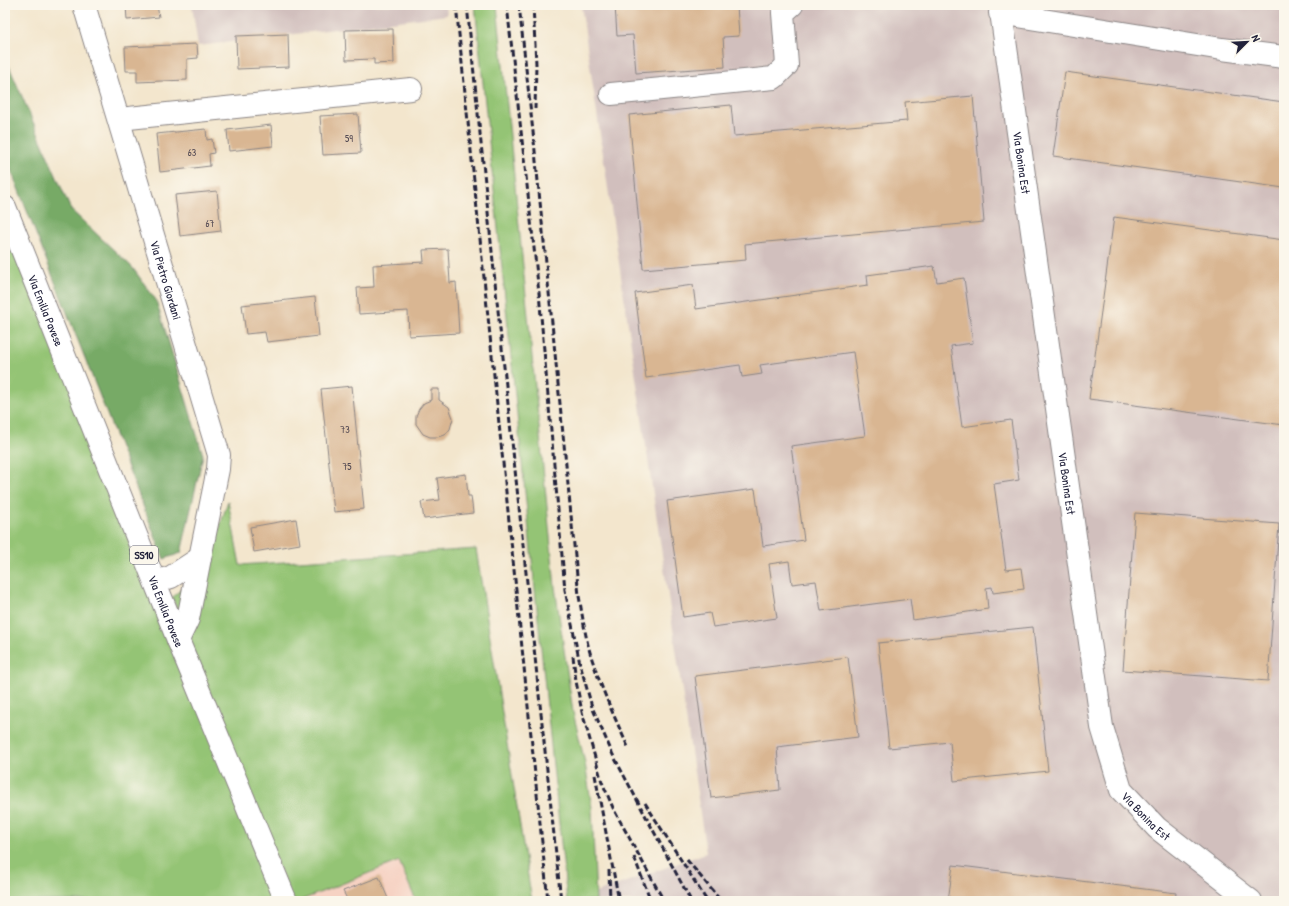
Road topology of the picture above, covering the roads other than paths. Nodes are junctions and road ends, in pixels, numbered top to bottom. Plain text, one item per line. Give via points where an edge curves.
1 (84, 5) edge
2 (792, 5) edge
3 (1000, 9) edge
4 (1284, 57) edge
5 (412, 89) dead end
6 (611, 94) dead end
7 (119, 119) junction
8 (5, 208) edge
9 (200, 558) junction
10 (155, 582) junction
11 (178, 640) junction
12 (286, 901) edge
13 (1251, 901) edge

1 - 7 street, Via Pietro Giordani
2 - 6 street via 783,13 787,65 774,78
3 - 4 street via 1222,49
3 - 13 street, Via Bonina Est via 1102,727 1121,790 1157,828
5 - 7 street
7 - 9 street, Via Pietro Giordani via 219,455
8 - 10 street, Via Emilia Pavese / SS10
9 - 10 street via 171,576
9 - 11 street, Via Pietro Giordani via 188,619
10 - 11 street, Via Emilia Pavese / SS10
11 - 12 street, Via Emilia Pavese / SS10

